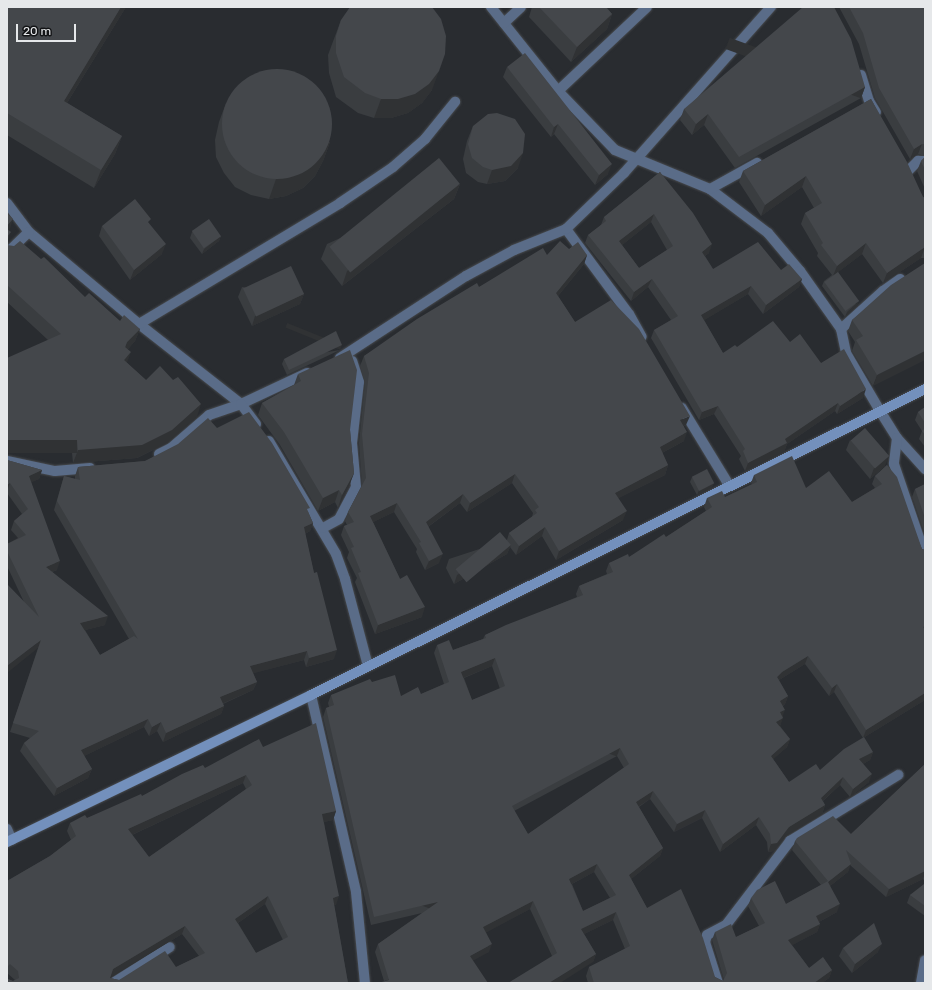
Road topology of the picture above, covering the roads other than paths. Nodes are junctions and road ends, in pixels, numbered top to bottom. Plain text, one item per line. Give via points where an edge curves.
1 (491, 7) edge
2 (521, 7) edge
3 (647, 7) edge
4 (771, 7) edge
5 (504, 23) junction
6 (857, 62) edge
7 (558, 91) junction
8 (455, 102) dead end
9 (882, 121) edge
10 (636, 158) junction
11 (765, 159) edge
12 (925, 160) edge
13 (915, 182) edge
14 (710, 190) junction
15 (7, 203) edge
16 (566, 229) junction
17 (29, 232) junction
18 (7, 253) edge
19 (908, 274) edge
20 (139, 324) junction
21 (841, 329) junction
22 (648, 347) edge
23 (349, 354) junction
24 (925, 389) edge
25 (678, 402) edge
26 (241, 404) junction
27 (880, 411) junction
28 (897, 438) junction
29 (152, 458) edge
30 (7, 461) edge
31 (99, 468) edge
32 (925, 468) edge
33 (728, 485) junction
34 (323, 528) junction
35 (925, 555) edge
36 (368, 666) junction
37 (311, 695) junction
38 (898, 775) dead end
39 (7, 829) edge
40 (10, 841) edge
41 (170, 947) dead end
42 (925, 960) edge
43 (113, 983) edge
44 (365, 983) edge
45 (718, 983) edge
46 (921, 983) edge

1 - 5 street
2 - 5 street
3 - 7 street
4 - 10 street
5 - 7 street
6 - 9 street via 865,103
7 - 10 street via 615,150
8 - 20 street via 425,139 393,167 340,203
10 - 14 street
10 - 16 street via 624,174
11 - 14 street
12 - 13 street via 907,167
14 - 21 street via 768,233 800,271
15 - 17 street
16 - 22 street via 629,314
16 - 23 street via 514,250 466,276
17 - 18 street
17 - 20 street
19 - 21 street via 882,291
20 - 26 street
21 - 27 street via 846,353
23 - 26 street
23 - 34 street via 359,382 352,442 356,487 339,519
24 - 27 street
25 - 33 street
26 - 29 street via 209,415 171,448
26 - 34 street via 274,448
27 - 28 street
27 - 33 street
28 - 32 street
28 - 35 street via 894,464
30 - 31 street via 55,471
33 - 36 street
34 - 36 street via 345,579
36 - 37 street
37 - 40 street
37 - 44 street via 356,892
38 - 45 street via 790,841 726,925 707,935 705,942
39 - 40 street
41 - 43 street
42 - 46 street

